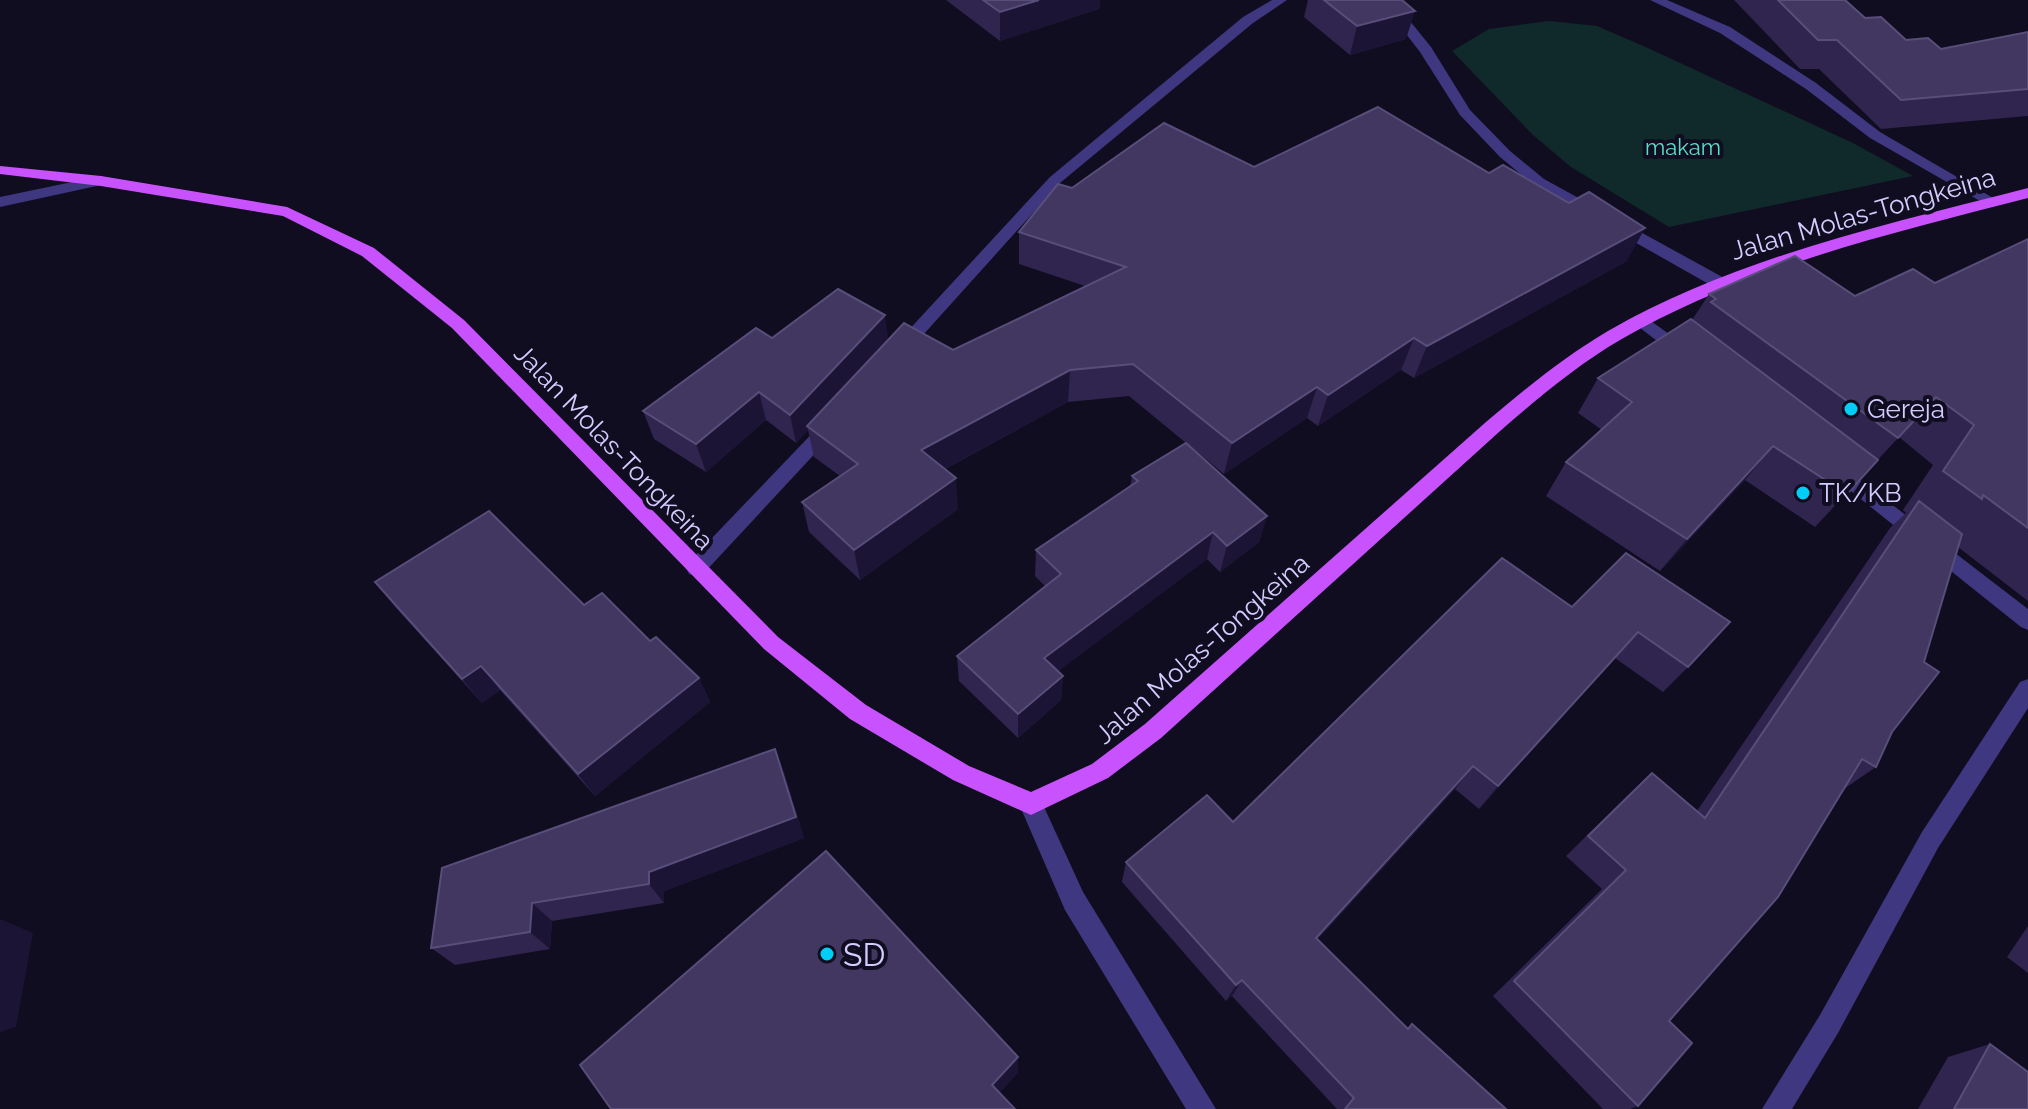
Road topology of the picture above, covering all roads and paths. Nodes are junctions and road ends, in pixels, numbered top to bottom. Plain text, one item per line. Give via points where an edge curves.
1 (1281, 0) edge
2 (1386, 0) edge
3 (1656, 0) edge
4 (0, 170) edge
5 (101, 181) junction
6 (2028, 193) edge
7 (0, 202) edge
8 (1992, 202) junction
9 (1720, 283) junction
10 (1641, 320) junction
11 (890, 362) edge
12 (1701, 366) edge
13 (847, 408) edge
14 (1821, 457) edge
15 (696, 568) junction
16 (2028, 621) edge
17 (2028, 689) edge
18 (1031, 804) junction
19 (1202, 1109) edge
20 (1776, 1109) edge

1 - 11 street via 1248,20 1055,180
2 - 9 street via 1465,112 1516,163 1539,182
3 - 8 street via 1725,30 1875,135
4 - 5 main road, Jalan Molas-Tongkeina
5 - 7 street
5 - 15 main road, Jalan Molas-Tongkeina via 287,212 368,252 458,324
6 - 8 main road, Jalan Molas-Tongkeina
8 - 9 main road, Jalan Molas-Tongkeina via 1858,236
9 - 10 main road, Jalan Molas-Tongkeina
10 - 12 street
10 - 18 main road, Jalan Molas-Tongkeina via 1571,363 1462,454 1153,731 1100,771
13 - 15 street
14 - 16 street
15 - 18 main road, Jalan Molas-Tongkeina via 771,643 858,712 961,773
17 - 20 street via 1930,840
18 - 19 street via 1074,901

